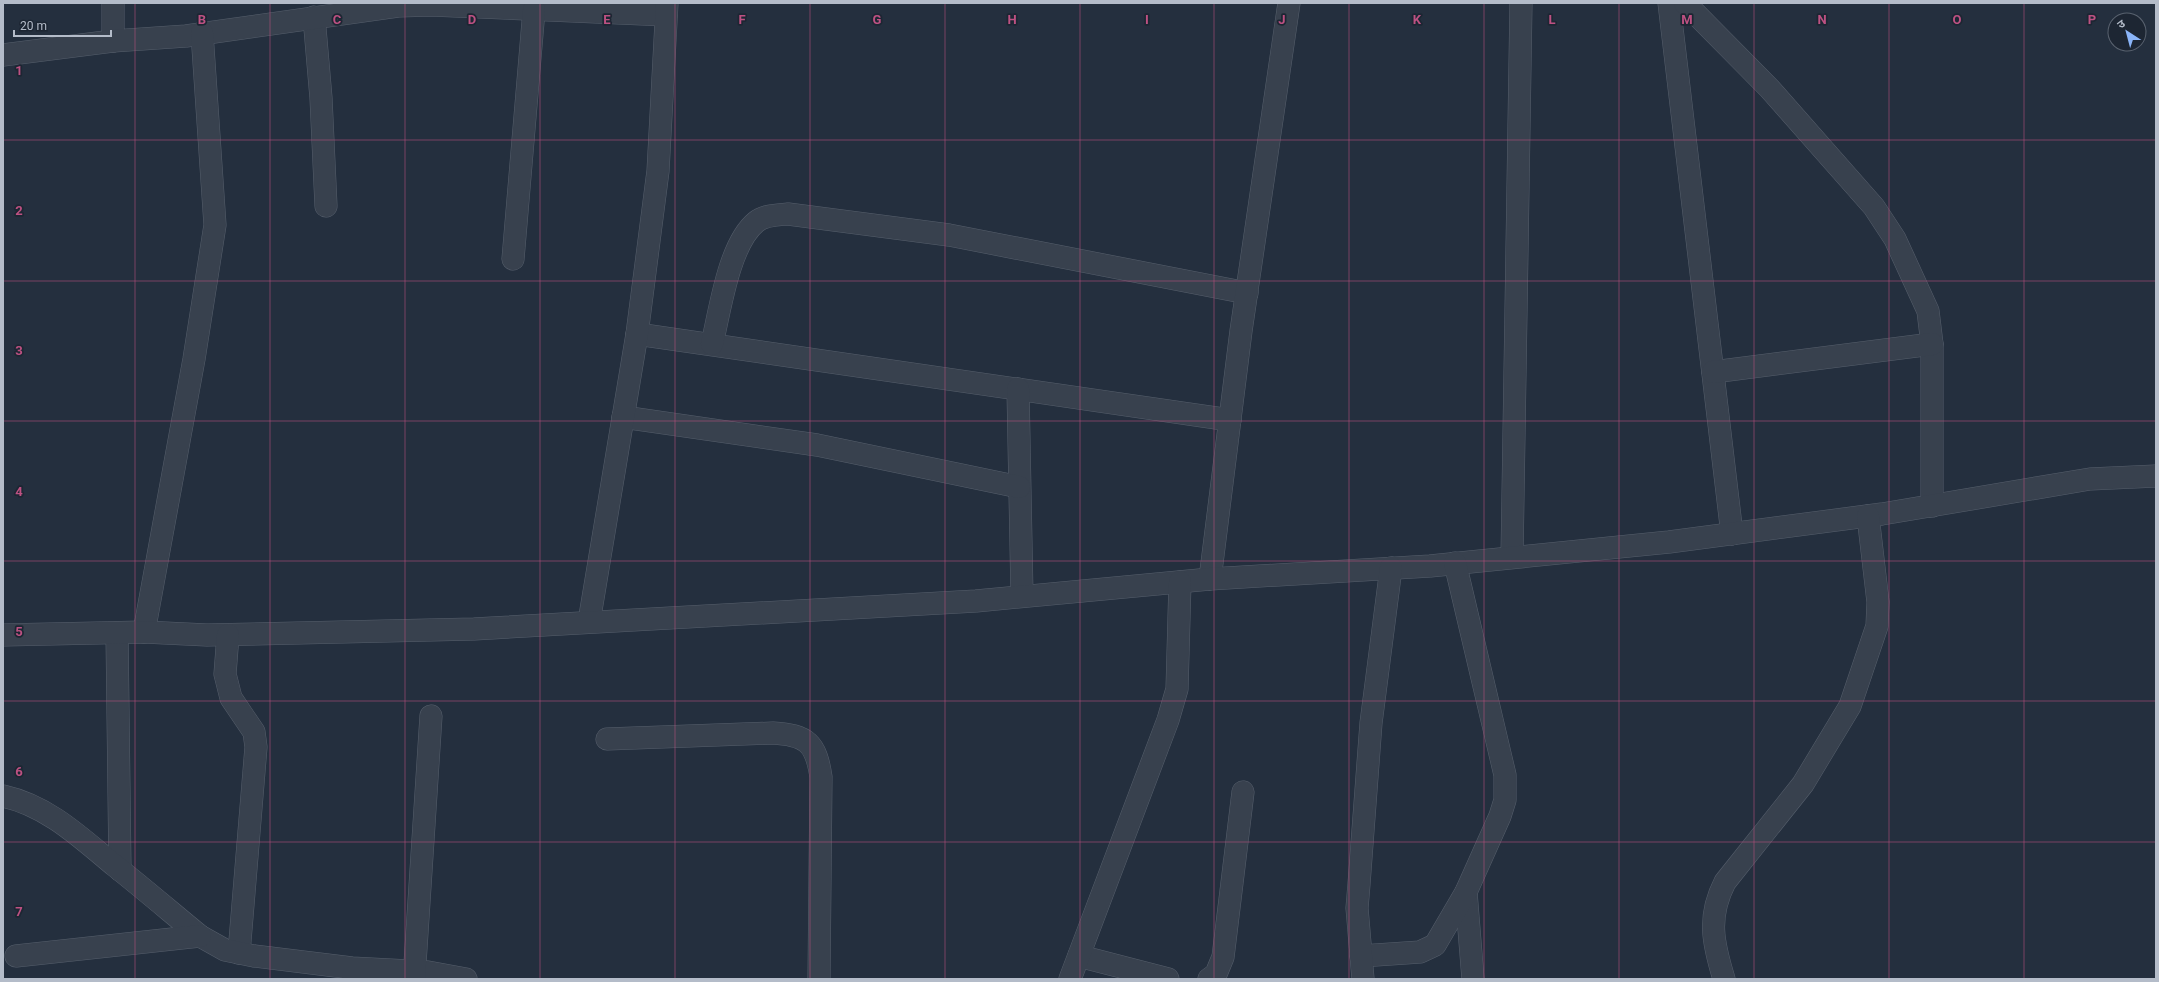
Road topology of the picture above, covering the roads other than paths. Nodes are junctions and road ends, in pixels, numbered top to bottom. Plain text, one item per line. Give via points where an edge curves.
1 (113, 3) edge
2 (1289, 3) edge
3 (1521, 3) edge
4 (1669, 3) edge
5 (1685, 3) edge
6 (380, 6) edge
7 (666, 9) edge
8 (534, 10) junction
9 (314, 18) junction
10 (202, 33) junction
11 (113, 42) junction
12 (3, 55) edge
13 (326, 206) dead end
14 (513, 259) dead end
15 (1247, 294) junction
16 (637, 334) junction
17 (712, 344) junction
18 (1932, 344) junction
19 (1713, 372) junction
20 (1018, 389) junction
21 (623, 417) junction
22 (1230, 420) junction
23 (2156, 476) edge
24 (1019, 487) junction
25 (1932, 506) junction
26 (1868, 516) junction
27 (1732, 534) junction
28 (1512, 557) junction
29 (1455, 563) junction
30 (1391, 568) junction
31 (1210, 579) junction
32 (1180, 582) junction
33 (1022, 596) junction
34 (589, 622) junction
35 (144, 632) junction
36 (117, 633) junction
37 (3, 635) edge
38 (228, 635) junction
39 (431, 716) dead end
40 (607, 739) dead end
41 (1243, 792) dead end
42 (3, 796) edge
43 (120, 870) junction
44 (1466, 892) junction
45 (200, 936) junction
46 (238, 953) junction
47 (16, 956) dead end
48 (1079, 956) junction
49 (1361, 956) junction
50 (414, 975) edge
51 (466, 979) edge
52 (820, 979) edge
53 (1070, 979) edge
54 (1168, 979) edge
55 (1209, 979) edge
56 (1363, 979) edge
57 (1473, 979) edge
58 (1724, 979) edge

1 - 11 street
2 - 15 street
3 - 28 street
4 - 19 street
5 - 18 street via 1769,88 1874,207 1895,239 1928,311
6 - 8 street via 431,5
6 - 9 street
7 - 8 street
7 - 16 street via 658,171
8 - 14 street
9 - 10 street
9 - 13 street
10 - 11 street
10 - 35 street via 215,225 194,359
11 - 12 street
15 - 17 street via 949,235 788,214 773,215 756,221 744,234 734,255
15 - 22 street
16 - 17 street
16 - 21 street
17 - 20 street
18 - 19 street
18 - 25 street
19 - 27 street
20 - 22 street
20 - 24 street
21 - 24 street via 817,445
21 - 34 street
22 - 31 street
23 - 25 street via 2090,478
24 - 33 street
25 - 26 street
26 - 27 street
26 - 58 street via 1878,602 1877,626 1869,653 1850,706 1803,784 1726,882 1717,899 1713,924 1717,958
27 - 28 street
28 - 29 street
29 - 30 street
29 - 44 street via 1505,775 1505,800 1500,816
30 - 31 street
30 - 49 street via 1371,723 1358,884
31 - 32 street
32 - 33 street
32 - 48 street via 1177,689 1168,720
33 - 34 street
34 - 38 street via 474,629
35 - 36 street
35 - 38 street
36 - 37 street
36 - 43 street
38 - 46 street via 225,674 231,698 254,732 256,747
39 - 50 street
40 - 52 street via 773,733 794,735 814,748 821,777
41 - 55 street via 1223,957 1216,974
42 - 43 street via 22,800 44,810
43 - 45 street
44 - 49 street via 1435,945 1420,952
44 - 57 street
45 - 46 street via 225,950
45 - 47 street
46 - 50 street
48 - 53 street
48 - 54 street
49 - 56 street
50 - 51 street

